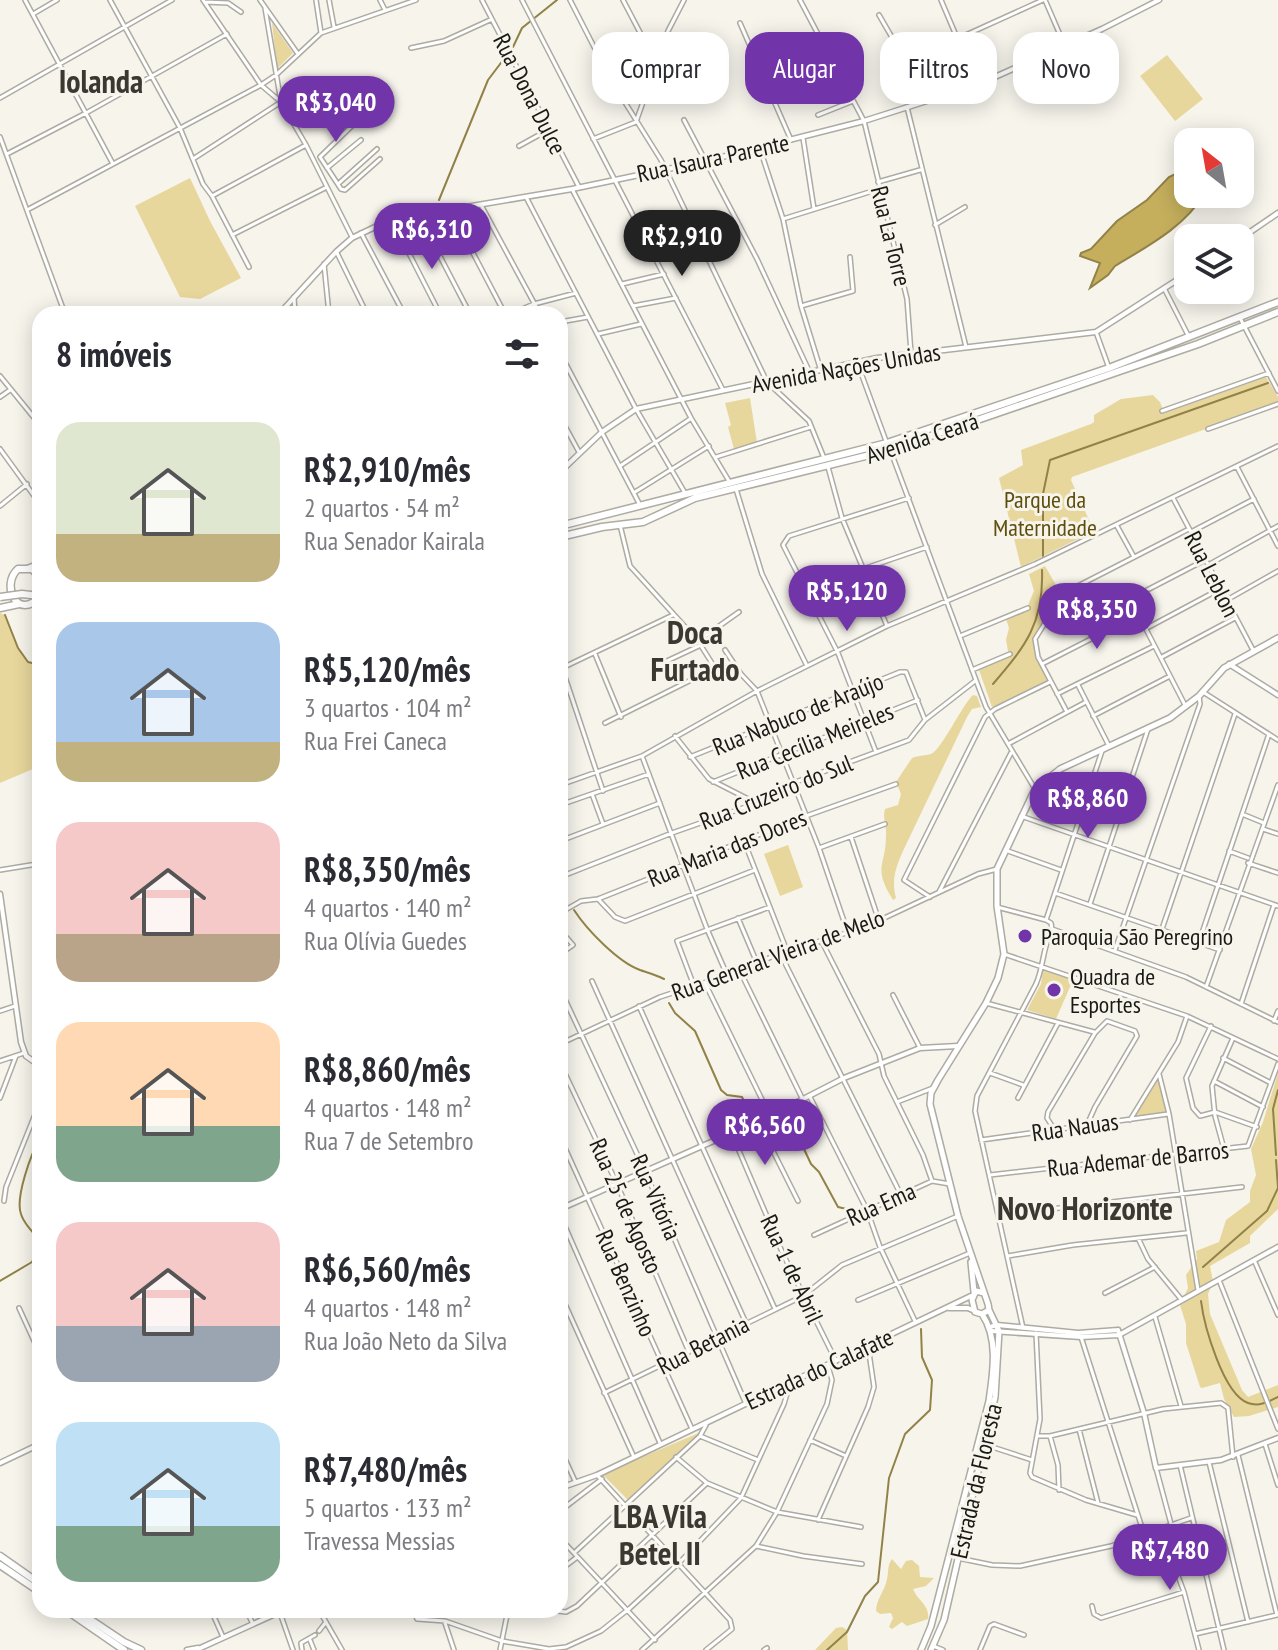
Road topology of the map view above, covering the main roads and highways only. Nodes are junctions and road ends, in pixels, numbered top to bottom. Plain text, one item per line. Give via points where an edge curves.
1 (1278, 302) edge
2 (1278, 312) edge
3 (1209, 330) junction
4 (1180, 341) junction
5 (1198, 344) junction
6 (1172, 353) junction
7 (888, 446) junction
8 (734, 487) junction
9 (642, 506) junction
10 (627, 509) junction
11 (650, 519) junction
12 (568, 524) edge
13 (620, 525) junction
14 (568, 535) edge
15 (32, 571) edge
16 (3, 586) edge
17 (32, 595) edge
18 (0, 597) edge
19 (32, 603) edge
20 (19, 604) junction
21 (0, 608) edge
22 (1278, 638) edge
23 (970, 1253) junction
24 (984, 1293) junction
25 (973, 1294) junction
26 (986, 1312) junction
27 (994, 1328) junction
28 (0, 1556) edge
29 (0, 1565) edge
30 (32, 1578) edge
31 (32, 1587) edge
32 (936, 1605) junction
33 (946, 1608) junction
34 (79, 1618) edge
35 (87, 1618) edge
36 (931, 1626) junction
37 (941, 1628) junction
38 (117, 1641) junction
39 (932, 1648) edge
40 (124, 1650) edge
41 (141, 1650) edge
42 (921, 1650) edge

1 - 3 main road, Avenida Ceará
2 - 5 main road, Avenida Ceará
3 - 4 main road, Avenida Ceará
3 - 5 main road
4 - 6 main road
4 - 7 main road, Avenida Ceará
5 - 6 main road, Avenida Ceará
6 - 7 main road, Avenida Ceará
7 - 8 main road, Avenida Ceará
8 - 9 main road, Avenida Ceará
8 - 11 main road, Avenida Ceará
9 - 10 main road, Avenida Ceará
9 - 11 main road
10 - 12 main road, Avenida Ceará
10 - 13 main road
11 - 13 main road, Avenida Ceará
13 - 14 main road, Avenida Ceará
15 - 16 main road via 12,572
16 - 20 main road
17 - 18 main road, bridge
19 - 20 main road
20 - 21 main road
22 - 23 main road via 1229,664 1186,707 1041,782 1021,816 997,869 1004,954 998,978 933,1088 930,1104
23 - 24 main road
23 - 25 main road
24 - 25 main road
24 - 26 main road
25 - 26 main road via 975,1312
26 - 27 main road
27 - 32 main road, Estrada da Floresta via 989,1401
27 - 33 main road, Estrada da Floresta via 995,1397
28 - 30 main road
29 - 31 main road
32 - 33 main road
32 - 36 main road, Estrada da Floresta
33 - 37 main road, Estrada da Floresta
34 - 38 main road
35 - 38 main road
36 - 37 main road via 937,1623
36 - 42 main road, Estrada da Floresta
37 - 39 main road, Estrada da Floresta
38 - 40 main road
38 - 41 main road

